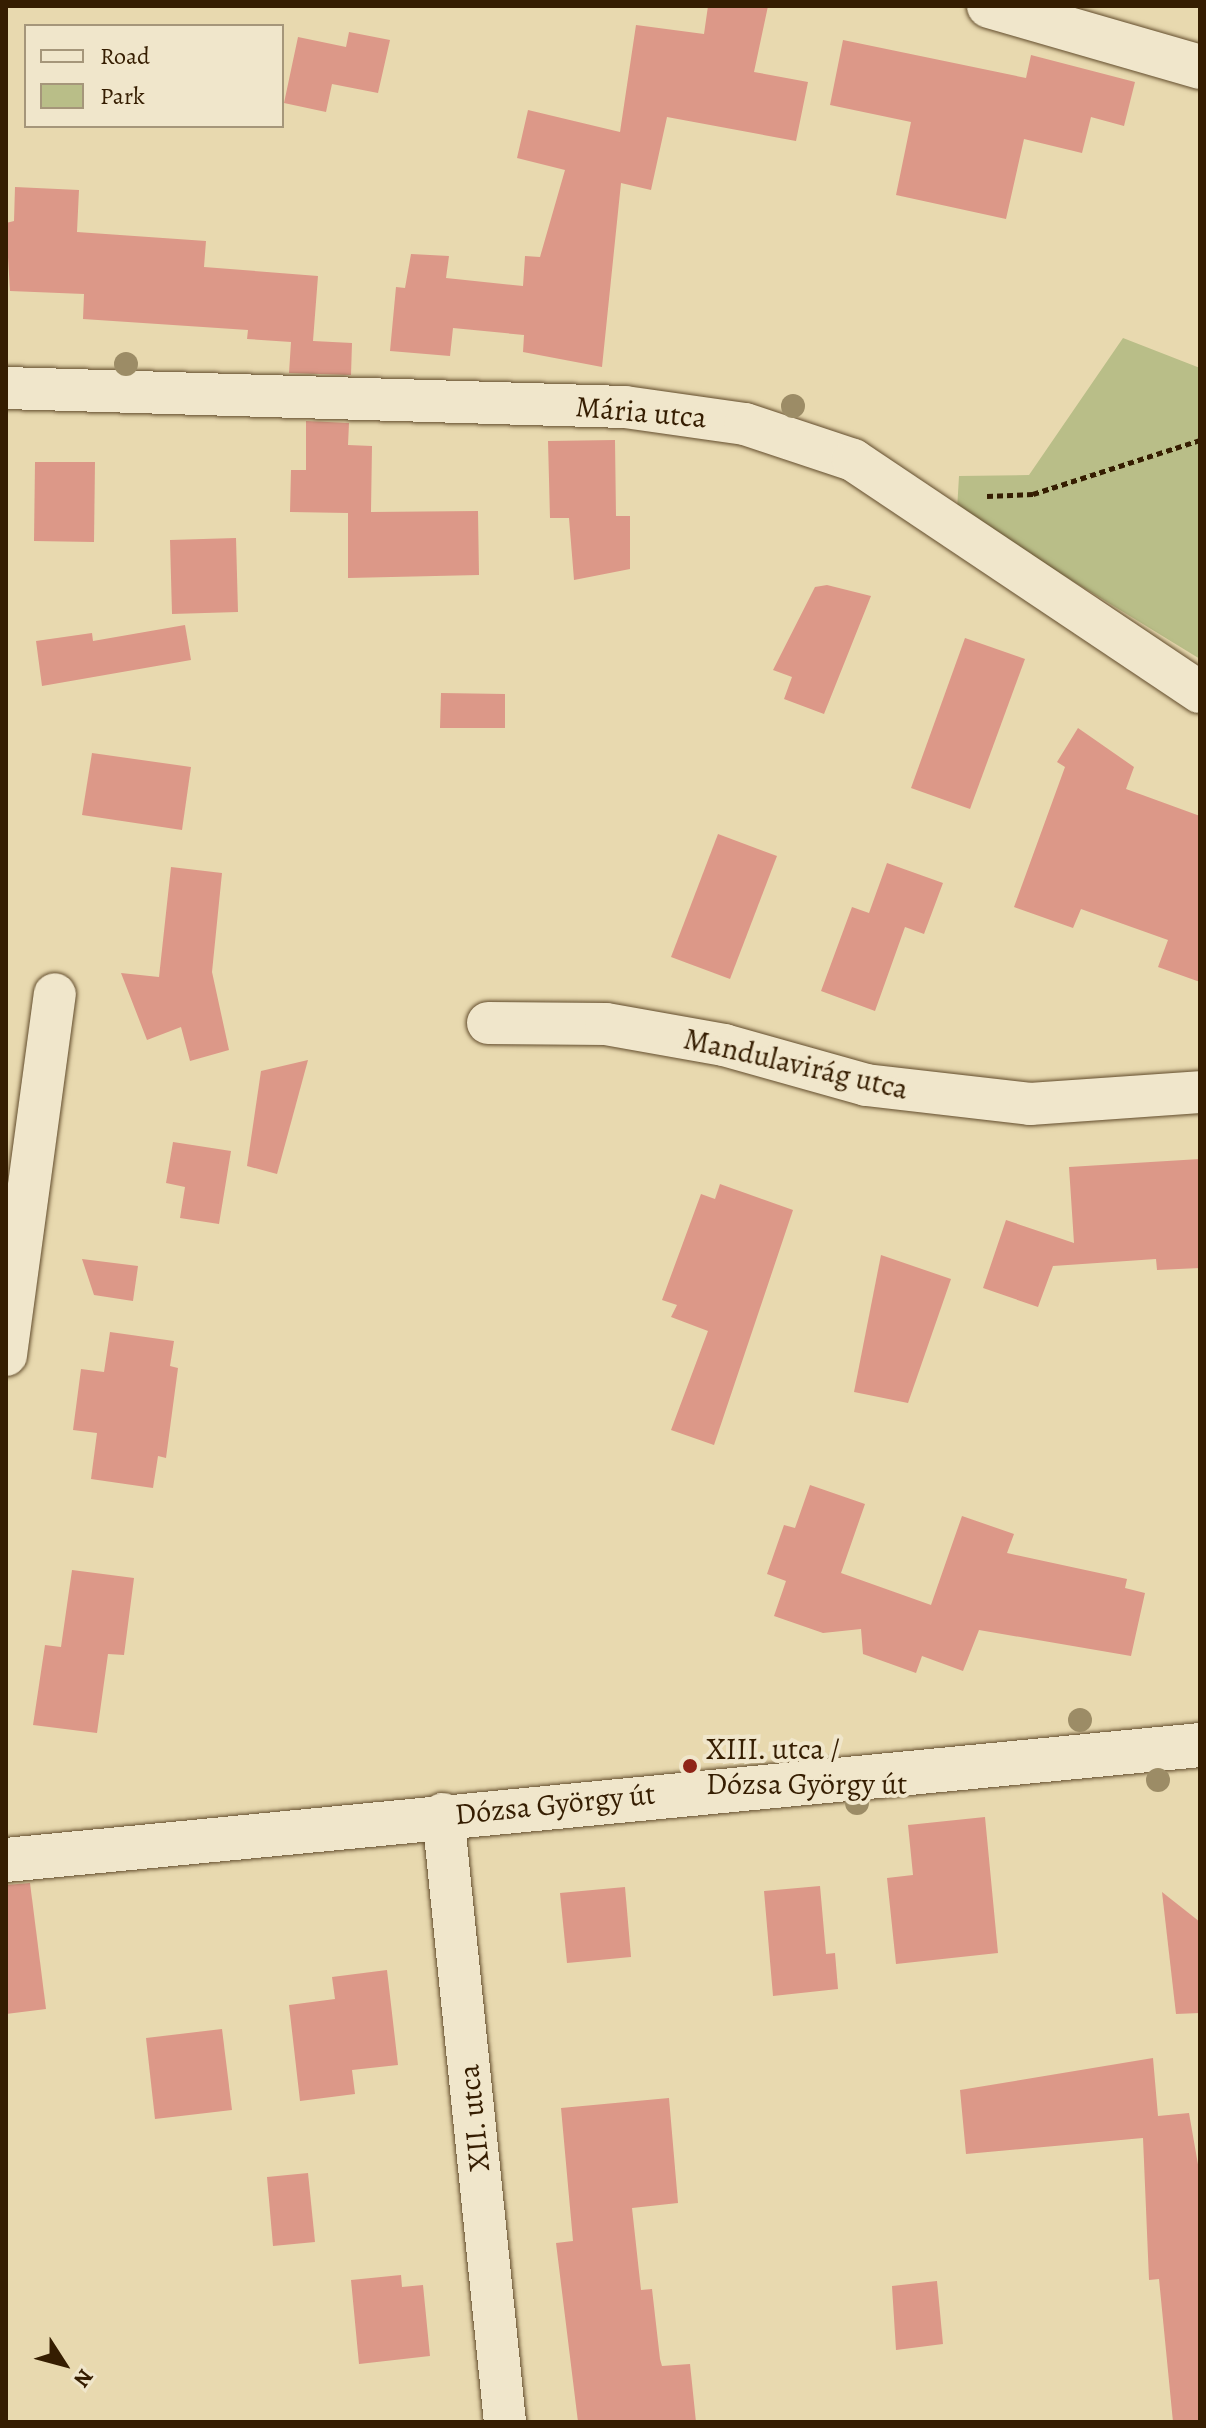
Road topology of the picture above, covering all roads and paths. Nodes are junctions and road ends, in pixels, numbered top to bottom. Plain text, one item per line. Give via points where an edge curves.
1 (989, 6) edge
2 (1200, 67) edge
3 (6, 388) edge
4 (1200, 440) edge
5 (973, 497) dead end
6 (1200, 692) edge
7 (55, 994) dead end
8 (488, 1023) dead end
9 (1200, 1092) edge
10 (6, 1355) edge
11 (1200, 1745) edge
12 (443, 1814) junction
13 (6, 1860) edge
14 (505, 2422) edge

1 - 2 street
3 - 6 street, Mária utca via 625,407 745,424 853,460
4 - 5 path via 1033,494
7 - 10 street
8 - 9 street, Mandulavirág utca via 606,1024 724,1045 866,1085 1030,1104
11 - 12 street, Dózsa György út
12 - 13 street, Dózsa György út
12 - 14 street, XII. utca

